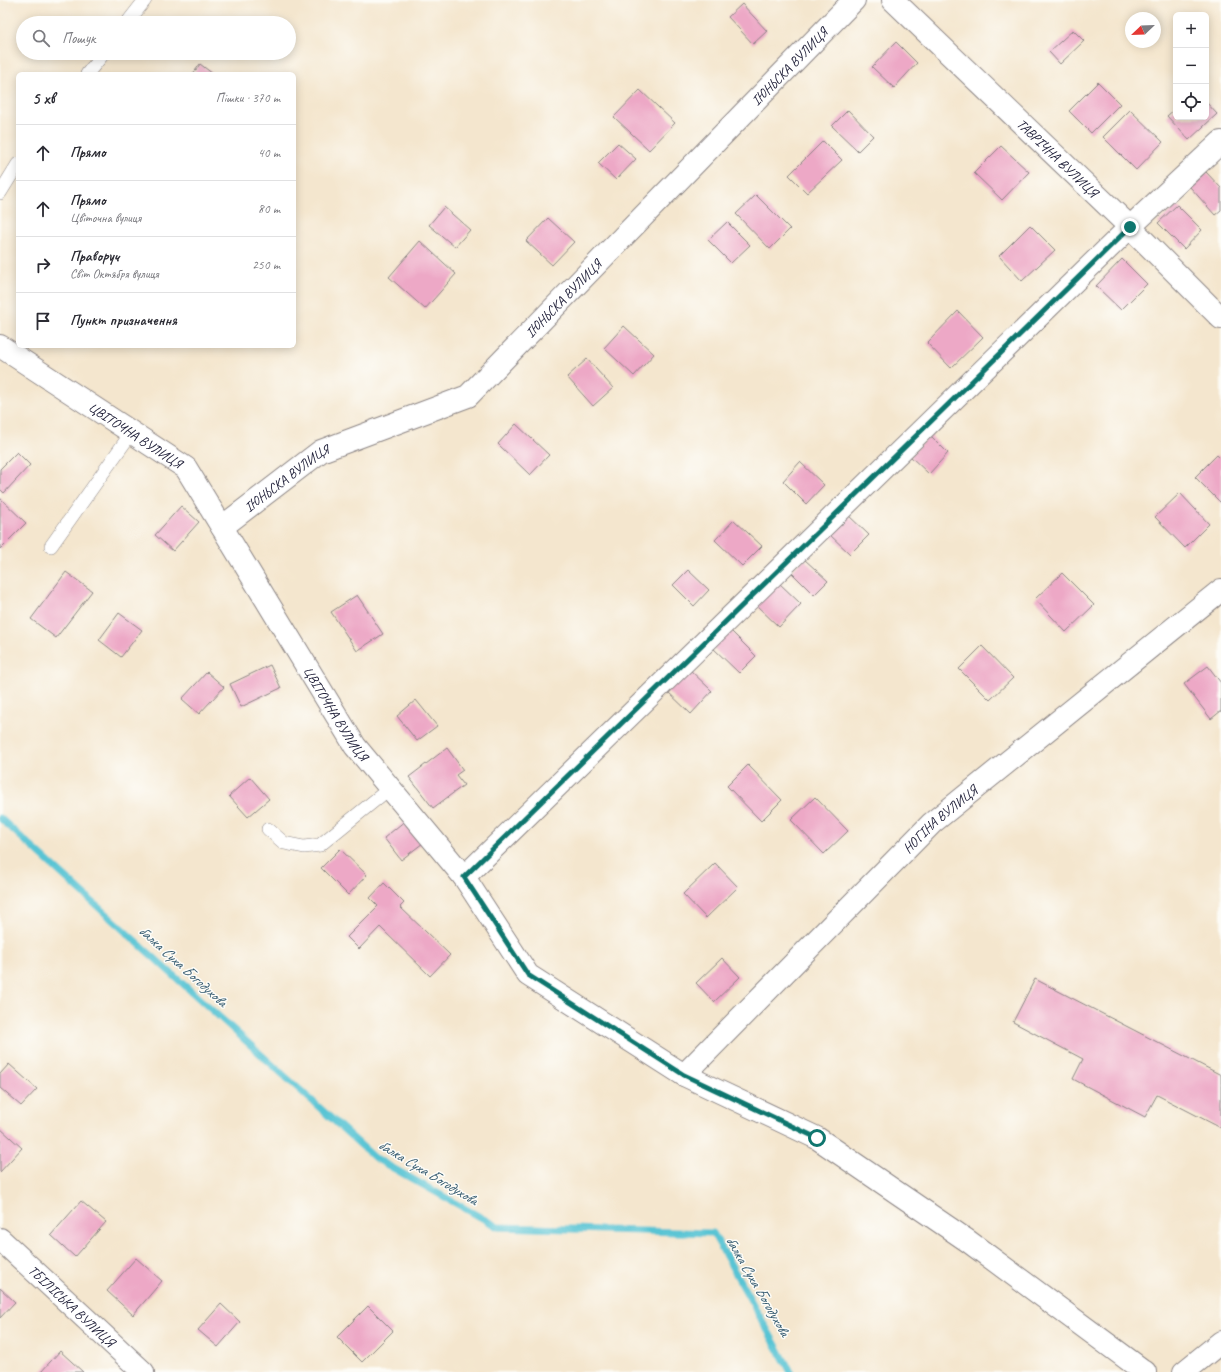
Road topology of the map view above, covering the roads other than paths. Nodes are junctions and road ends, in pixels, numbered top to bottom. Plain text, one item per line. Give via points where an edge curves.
1 (145, 0) edge
2 (854, 0) edge
3 (893, 0) edge
4 (132, 16) edge
5 (98, 60) edge
6 (89, 72) edge
7 (1221, 142) edge
8 (16, 167) edge
9 (0, 194) edge
10 (1130, 227) junction
11 (1221, 318) edge
12 (0, 346) edge
13 (132, 432) junction
14 (222, 527) junction
15 (51, 546) dead end
16 (1221, 590) edge
17 (390, 788) junction
18 (268, 829) dead end
19 (464, 877) junction
20 (684, 1075) junction
21 (0, 1239) edge
22 (1221, 1342) edge
23 (143, 1372) edge
24 (1145, 1372) edge
25 (1184, 1372) edge

1 - 4 lane
2 - 14 street, IЮНЬСКА ВУЛИЦЯ via 468,396 322,451
3 - 10 street, ТАВРІЧНА ВУЛИЦЯ
5 - 6 lane
7 - 10 street
8 - 9 lane
10 - 11 street, ТАВРІЧНА ВУЛИЦЯ
10 - 19 street
12 - 13 street, ЦВIТОЧНА ВУЛИЦЯ
13 - 14 street, ЦВIТОЧНА ВУЛИЦЯ via 186,468
13 - 15 lane
14 - 17 street, ЦВIТОЧНА ВУЛИЦЯ via 355,746
16 - 20 street, НОГІНА ВУЛИЦЯ via 932,823
17 - 18 lane via 320,845 304,847 284,842
17 - 19 street, ЦВIТОЧНА ВУЛИЦЯ
19 - 20 street, ЦВIТОЧНА ВУЛИЦЯ via 528,975
20 - 24 street, ЦВIТОЧНА ВУЛИЦЯ via 817,1138 968,1241
21 - 23 street, ТБІЛІСЬКА ВУЛИЦЯ
22 - 25 street

